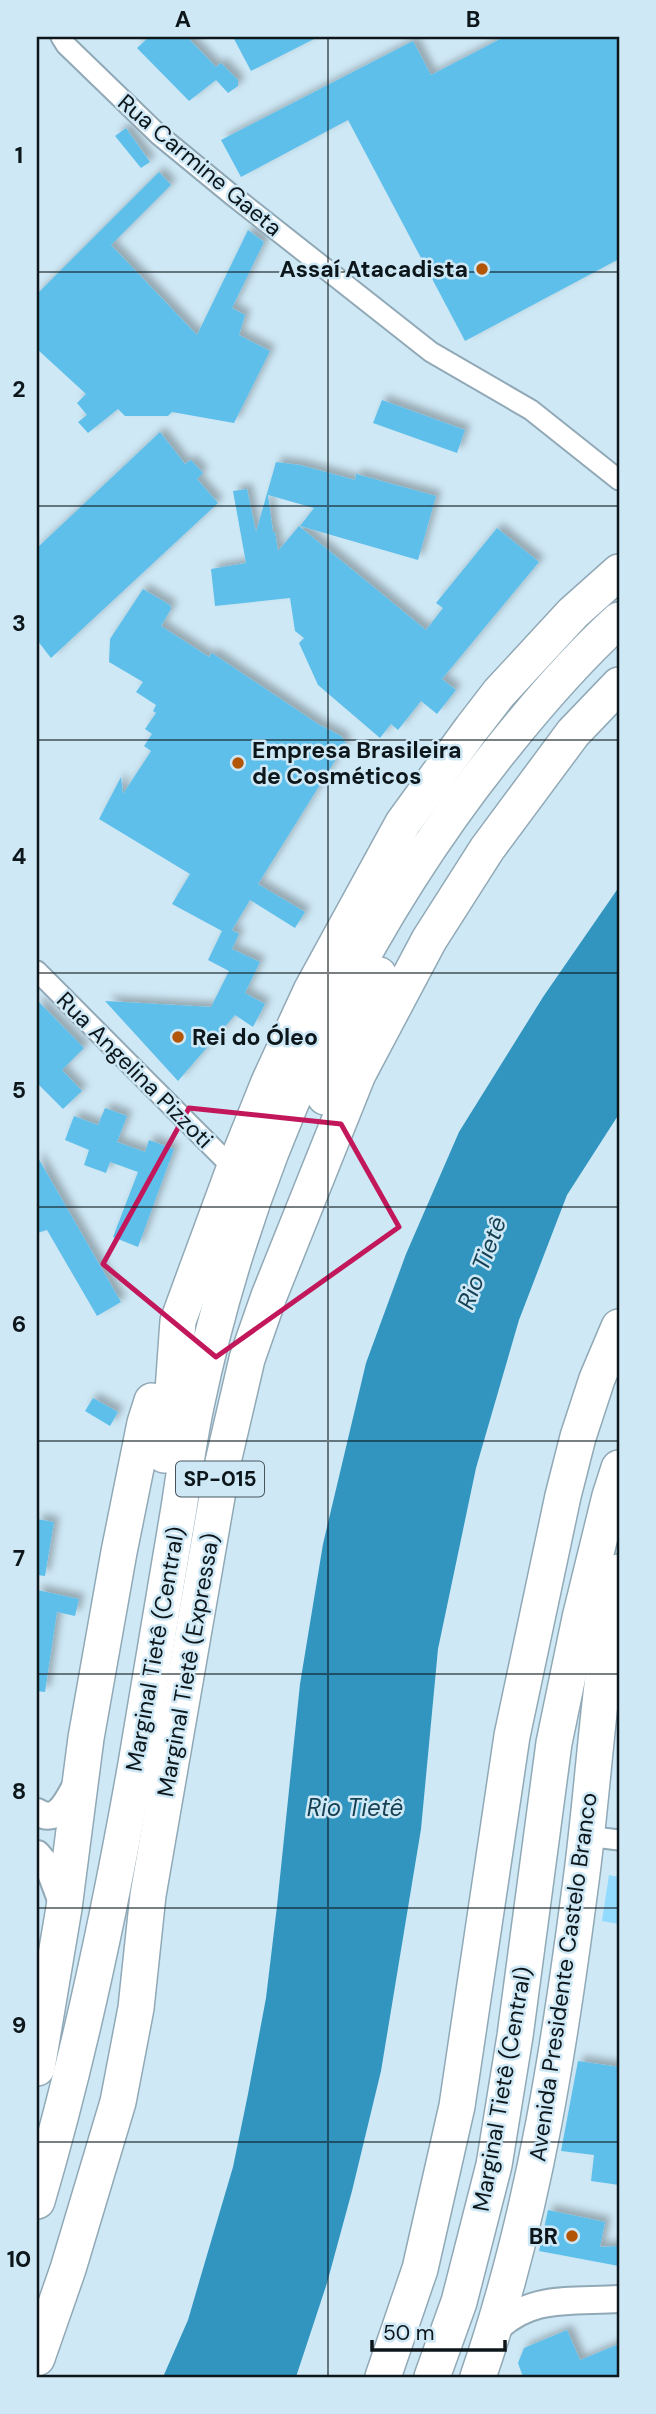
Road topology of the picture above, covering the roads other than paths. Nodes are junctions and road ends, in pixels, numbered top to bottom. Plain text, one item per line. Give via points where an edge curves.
1 (61, 37) edge
2 (619, 480) edge
3 (619, 572) edge
4 (616, 623) edge
5 (619, 685) edge
6 (37, 971) edge
7 (234, 1169) junction
8 (269, 1296) junction
9 (178, 1321) junction
10 (619, 1327) edge
11 (619, 1391) edge
12 (619, 1468) edge
13 (619, 1572) edge
14 (608, 1628) junction
15 (512, 1736) junction
16 (81, 1777) junction
17 (37, 1812) edge
18 (603, 1838) edge
19 (37, 1854) edge
20 (64, 1908) junction
21 (106, 1922) junction
22 (515, 2036) junction
23 (37, 2068) edge
24 (37, 2201) edge
25 (619, 2299) edge
26 (493, 2332) junction
27 (37, 2358) edge
28 (383, 2377) edge
29 (432, 2377) edge
30 (478, 2377) edge

1 - 2 street, Rua Carmine Gaeta via 125,104 202,172 431,352 531,410
3 - 7 highway via 573,613 499,693 403,823 311,991
4 - 8 highway via 458,842 398,937 345,1043 316,1121 284,1220
4 - 21 highway, Marginal Tietê (Central) via 551,688 474,782 414,866 313,1050 263,1173 229,1276 196,1405
5 - 8 highway, Marginal Tietê (Expressa) / SP-015 via 565,744 487,849 429,940 358,1074
6 - 7 street, Rua Angelina Pizzoti
7 - 9 highway
8 - 27 highway, Marginal Tietê (Expressa) / SP-015 via 247,1359 223,1462 148,1895 136,2008 118,2102
9 - 16 highway via 145,1423
9 - 21 highway via 165,1448 99,1865
10 - 15 highway via 578,1437
11 - 15 highway via 590,1465 532,1699
12 - 22 highway, Marginal Tietê (Central) via 554,1743
13 - 14 highway, Avenida Presidente Castelo Branco
14 - 18 highway, Avenida Presidente Castelo Branco
14 - 22 highway via 587,1681 530,2006
15 - 28 highway via 457,2106 420,2269
16 - 17 street via 60,1812
16 - 20 highway
18 - 26 highway, Avenida Presidente Castelo Branco via 527,2205
19 - 20 street via 48,1868
20 - 23 highway
21 - 24 highway, Marginal Tietê (Central) via 64,2108
22 - 29 highway, Marginal Tietê (Central) via 494,2165 459,2302
25 - 26 street via 536,2304 518,2311
26 - 30 highway, Avenida Presidente Castelo Branco

